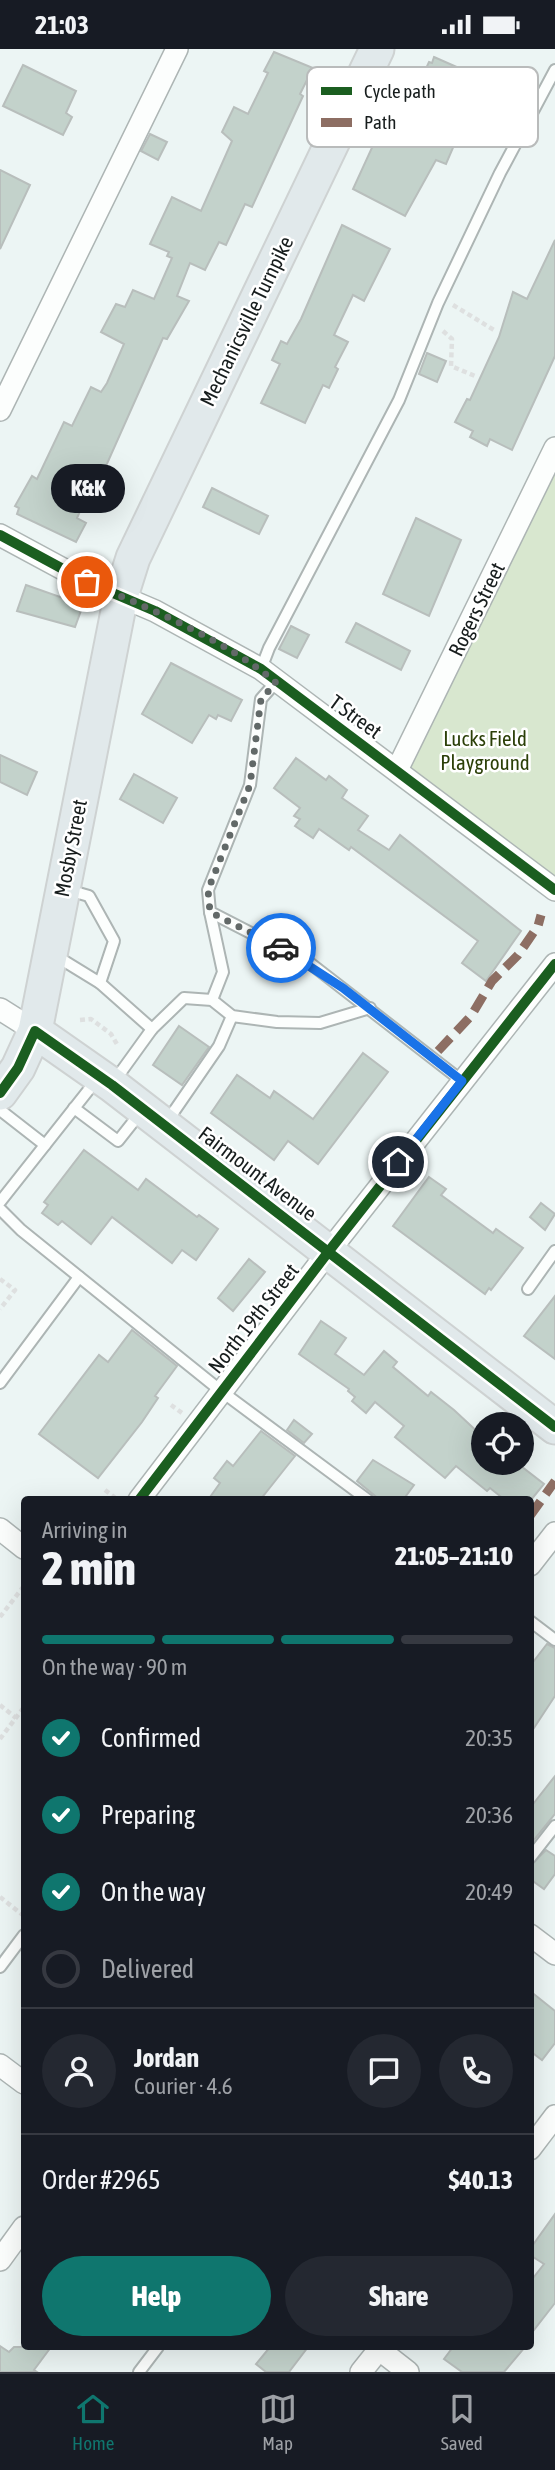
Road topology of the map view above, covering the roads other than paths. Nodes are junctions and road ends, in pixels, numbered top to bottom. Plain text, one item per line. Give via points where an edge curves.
1 (177, 49) edge
2 (373, 50) edge
3 (365, 67) edge
4 (555, 70) edge
5 (538, 102) edge
6 (327, 147) edge
7 (514, 147) edge
8 (0, 410) edge
9 (553, 456) edge
10 (2, 541) edge
11 (121, 596) junction
12 (269, 676) junction
13 (397, 770) junction
14 (62, 888) junction
15 (555, 890) edge
16 (210, 912) junction
17 (50, 953) junction
18 (555, 964) edge
19 (100, 983) junction
20 (212, 1000) junction
21 (370, 1008) junction
22 (0, 1009) edge
23 (232, 1016) junction
24 (152, 1029) junction
25 (35, 1031) junction
26 (106, 1080) junction
27 (462, 1081) junction
28 (0, 1093) edge
29 (74, 1108) junction
30 (0, 1110) edge
31 (154, 1117) junction
32 (45, 1145) junction
33 (0, 1202) edge
34 (0, 1209) edge
35 (329, 1251) junction
36 (555, 1251) edge
37 (79, 1277) junction
38 (528, 1289) dead end
39 (0, 1383) edge
40 (221, 1391) junction
41 (555, 1427) edge
42 (142, 1496) edge
43 (359, 1496) edge
44 (0, 1529) edge
45 (555, 1533) edge
46 (21, 1546) edge
47 (534, 1560) edge
48 (534, 1625) edge
49 (555, 1640) edge
50 (555, 1826) edge
51 (534, 1853) edge
52 (21, 1938) edge
53 (534, 1938) edge
54 (555, 1954) edge
55 (0, 1967) edge
56 (0, 2064) edge
57 (21, 2081) edge
58 (555, 2116) edge
59 (534, 2144) edge
60 (21, 2231) edge
61 (0, 2260) edge
62 (156, 2350) edge
63 (377, 2350) edge
64 (382, 2350) edge
65 (139, 2372) edge
66 (361, 2372) edge
67 (408, 2372) edge

1 - 8 street
2 - 3 main road, Mechanicsville Turnpike
4 - 5 lane
6 - 11 main road, Mechanicsville Turnpike via 146,527
7 - 12 lane via 440,297 399,400 269,648
9 - 13 street, Rogers Street
10 - 11 street, T Street
11 - 12 street, T Street
11 - 14 main road, Mosby Street
12 - 13 street, T Street
12 - 16 lane via 261,699 250,785 208,890
13 - 15 street, T Street
14 - 17 main road, Mosby Street
14 - 19 lane via 89,896 114,941
16 - 20 lane via 223,972
16 - 21 lane via 311,964
17 - 19 lane
17 - 25 main road, Mosby Street
18 - 27 street, North 19th Street
19 - 24 lane
20 - 23 lane
20 - 24 lane via 184,998
21 - 23 lane via 320,1023
21 - 27 lane
22 - 25 street
23 - 31 lane via 219,1046
24 - 26 lane
25 - 26 main road, Fairmount Avenue
25 - 28 main road, Mosby Street
26 - 29 lane
26 - 31 main road, Fairmount Avenue
27 - 35 street, North 19th Street
29 - 31 lane via 118,1141
29 - 32 lane
30 - 32 lane
31 - 35 main road, Fairmount Avenue
32 - 33 lane
34 - 37 lane
35 - 40 street, North 19th Street
35 - 41 main road, Fairmount Avenue
36 - 38 lane
37 - 39 lane
37 - 40 lane
40 - 42 street, North 19th Street
40 - 43 lane
44 - 46 street
45 - 47 street
48 - 49 lane
50 - 51 lane
52 - 55 lane
53 - 54 street
56 - 57 street
58 - 59 street
60 - 61 street
62 - 65 lane
63 - 66 street
64 - 67 street

